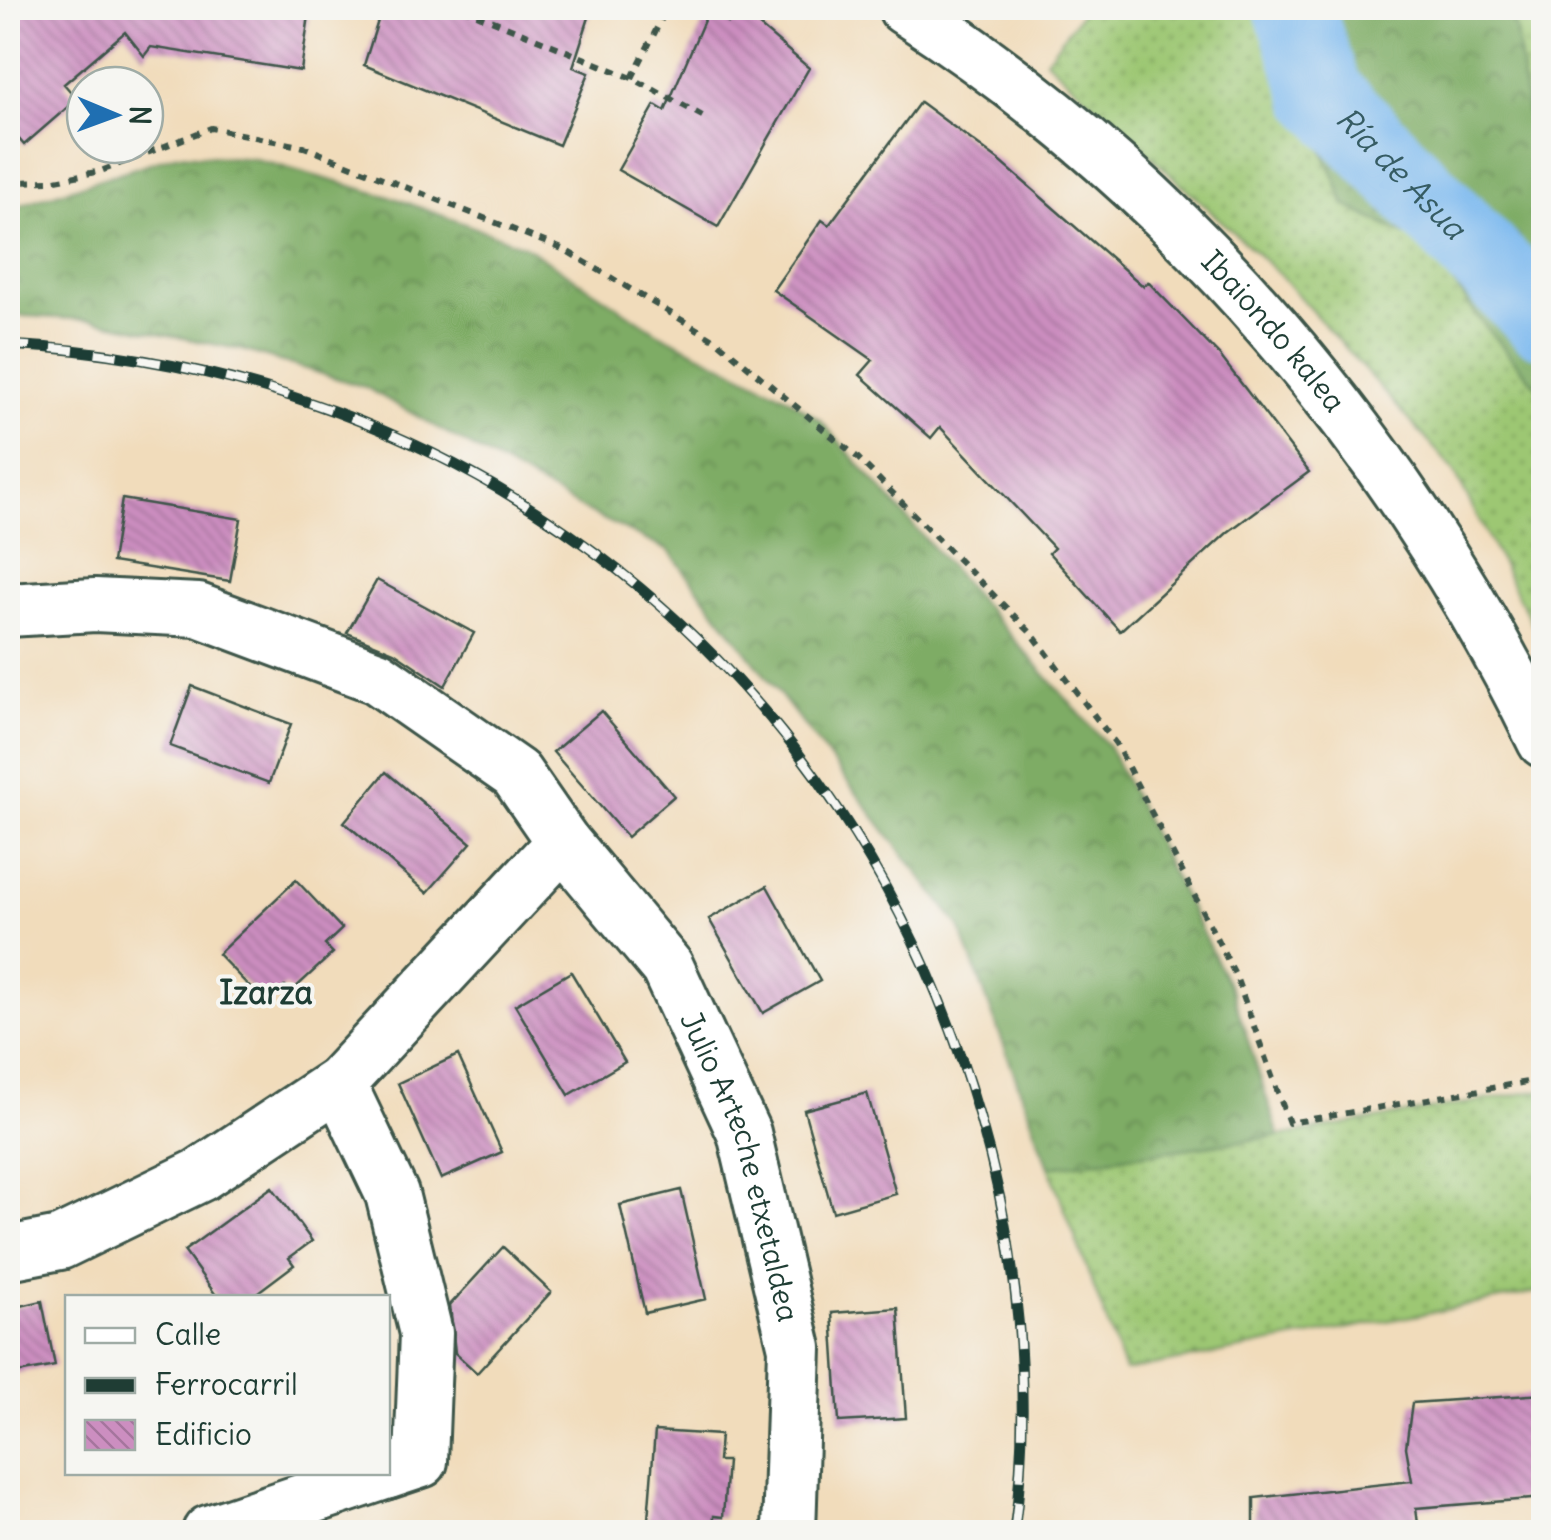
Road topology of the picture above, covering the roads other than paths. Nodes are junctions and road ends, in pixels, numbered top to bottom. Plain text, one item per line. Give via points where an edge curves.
1 (905, 8) edge
2 (8, 610) edge
3 (1544, 741) edge
4 (563, 842) junction
5 (339, 1084) junction
6 (8, 1253) edge
7 (390, 1471) edge
8 (378, 1475) edge
9 (210, 1532) edge
10 (789, 1532) edge

1 - 3 street, Ibaiondo kalea via 1064,122 1170,216 1270,320 1372,448 1427,530
2 - 4 street, Julio Arteche etxetaldea via 198,610 377,677 516,774
4 - 5 street
4 - 10 street, Julio Arteche etxetaldea via 667,967 744,1133 795,1348
5 - 6 street via 200,1176 60,1244
5 - 7 street via 392,1194 426,1332 421,1461
8 - 9 street

